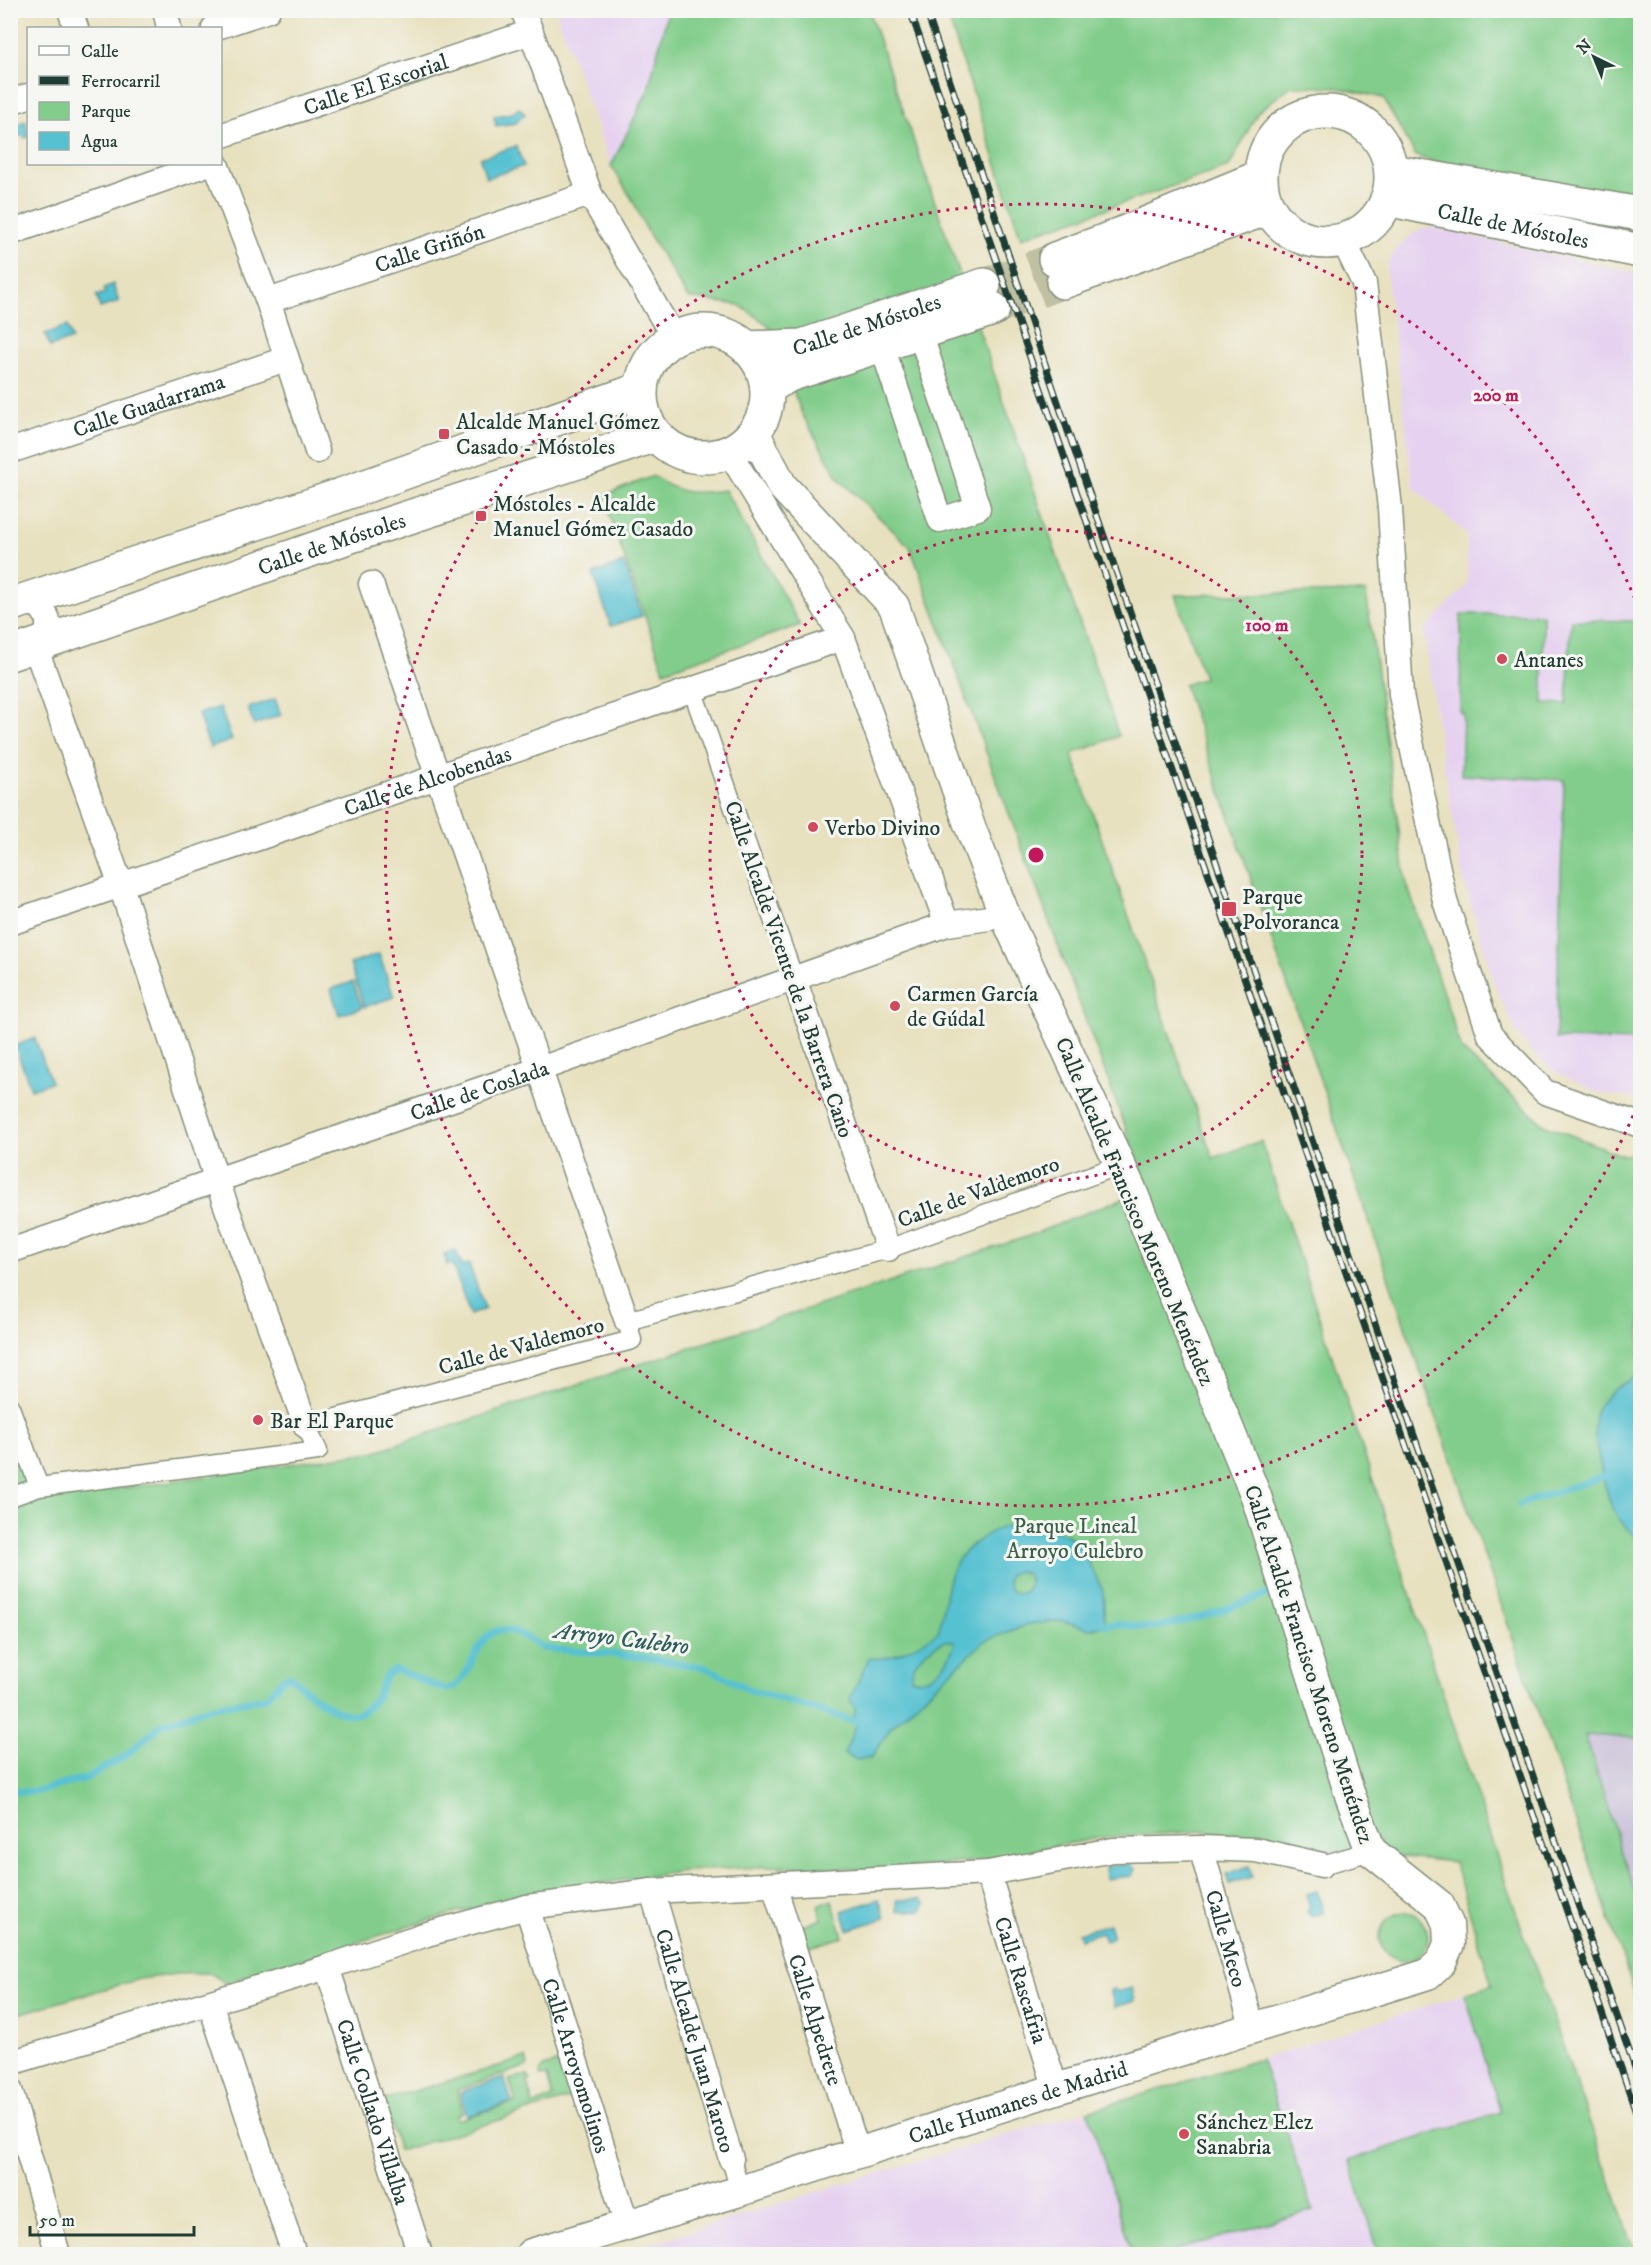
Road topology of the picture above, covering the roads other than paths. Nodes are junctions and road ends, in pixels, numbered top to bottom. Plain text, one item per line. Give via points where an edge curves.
1 (70, 10) edge
2 (165, 10) edge
3 (268, 10) edge
4 (527, 21) edge
5 (76, 27) edge
6 (169, 27) edge
7 (217, 27) edge
8 (27, 96) edge
9 (10, 102) edge
10 (222, 135) edge
11 (204, 165) edge
12 (216, 165) edge
13 (1389, 185) junction
14 (1264, 193) junction
15 (590, 194) junction
16 (1641, 214) edge
17 (10, 233) edge
18 (1343, 240) junction
19 (1641, 251) edge
20 (1059, 271) tunnel mouth
21 (268, 301) junction
22 (920, 333) junction
23 (674, 338) junction
24 (882, 346) junction
25 (747, 348) junction
26 (286, 359) junction
27 (641, 388) junction
28 (767, 388) junction
29 (754, 432) junction
30 (655, 435) junction
31 (10, 451) edge
32 (317, 451) dead end
33 (729, 452) junction
34 (371, 584) dead end
35 (12, 601) edge
36 (843, 638) junction
37 (19, 647) edge
38 (692, 690) junction
39 (438, 777) junction
40 (121, 886) junction
41 (1004, 913) junction
42 (10, 923) edge
43 (947, 924) junction
44 (794, 979) junction
45 (540, 1069) junction
46 (1641, 1125) edge
47 (1120, 1165) junction
48 (218, 1181) junction
49 (888, 1249) junction
50 (10, 1251) edge
51 (627, 1321) junction
52 (10, 1407) edge
53 (306, 1426) junction
54 (39, 1487) junction
55 (10, 1497) edge
56 (1201, 1848) junction
57 (1371, 1851) junction
58 (1322, 1865) joint
59 (988, 1873) junction
60 (774, 1885) junction
61 (652, 1891) junction
62 (1439, 1905) joint
63 (527, 1907) junction
64 (327, 1967) junction
65 (210, 2003) junction
66 (1253, 2029) junction
67 (10, 2063) edge
68 (1056, 2089) junction
69 (10, 2090) edge
70 (858, 2153) junction
71 (731, 2159) joint
72 (740, 2191) junction
73 (627, 2225) junction
74 (58, 2254) edge
75 (294, 2254) edge
76 (420, 2254) edge
77 (531, 2254) edge

1 - 5 street
2 - 6 street
3 - 7 street
4 - 10 street, Calle El Escorial
4 - 15 street
8 - 9 street
11 - 17 street
12 - 21 street
13 - 14 main road via 1386,150 1374,131 1356,117 1334,111 1312,112 1291,120 1274,135 1263,155
13 - 16 main road, Calle de Móstoles
13 - 18 main road via 1377,217 1362,231
13 - 19 main road, Calle de Móstoles
14 - 18 main road via 1281,225 1300,237 1321,242
14 - 20 main road via 1104,241
15 - 21 street, Calle Griñón
15 - 23 street
18 - 46 street via 1364,283 1390,507 1401,695 1445,901 1490,1035 1545,1092
21 - 26 street
22 - 24 main road, Calle de Móstoles
22 - 24 street via 978,508 940,520
22 - 25 main road, Calle de Móstoles via 988,297 802,346
23 - 25 main road via 712,332 731,337
23 - 27 main road via 658,351 646,369
24 - 28 main road, Calle de Móstoles via 789,375
25 - 28 main road via 757,360
26 - 31 street, Calle Guadarrama
26 - 32 street
27 - 30 main road via 641,405
27 - 35 main road, Calle de Móstoles via 335,497
28 - 29 main road via 762,419
29 - 33 main road
29 - 41 street, Calle Alcalde Francisco Moreno Menéndez via 782,486 894,606
30 - 33 main road via 670,448 689,456
30 - 37 main road, Calle de Móstoles
33 - 36 street
34 - 39 street
35 - 37 street via 31,602 44,611 49,627 42,641
36 - 38 street, Calle de Alcobendas
36 - 43 street
37 - 40 street
38 - 39 street, Calle de Alcobendas
38 - 44 street, Calle Alcalde Vicente de la Barrera Cano
39 - 40 street, Calle de Alcobendas
39 - 45 street
40 - 42 street, Calle de Alcobendas
40 - 48 street
41 - 43 street, Calle de Coslada
41 - 47 street, Calle Alcalde Francisco Moreno Menéndez
43 - 44 street, Calle de Coslada
44 - 45 street, Calle de Coslada
44 - 49 street, Calle Alcalde Vicente de la Barrera Cano
45 - 48 street, Calle de Coslada
45 - 51 street
47 - 49 street, Calle de Valdemoro
47 - 57 street, Calle Alcalde Francisco Moreno Menéndez via 1256,1496
48 - 50 street, Calle de Coslada
48 - 53 street
49 - 51 street, Calle de Valdemoro
51 - 53 street, Calle de Valdemoro via 632,1340
52 - 54 street
53 - 54 street via 318,1451
54 - 55 street
56 - 58 street via 1256,1850
56 - 59 street via 1113,1850
56 - 66 street, Calle Meco
57 - 58 street
57 - 62 street, Calle Alcalde Francisco Moreno Menéndez
59 - 60 street
59 - 68 street, Calle Rascafria
60 - 61 street
60 - 70 street, Calle Alpedrete
61 - 63 street
61 - 71 street, Calle Alcalde Juan Maroto
62 - 66 street, Calle Humanes de Madrid via 1448,1923 1449,1944 1441,1962 1428,1974
63 - 64 street
63 - 73 street, Calle Arroyomolinos
64 - 65 street
64 - 76 street, Calle Collado Villalba
65 - 67 street
65 - 75 street
66 - 68 street, Calle Humanes de Madrid
68 - 70 street, Calle Humanes de Madrid
69 - 74 street
70 - 72 street, Calle Humanes de Madrid
71 - 72 street, Calle Alcalde Juan Maroto
72 - 73 street, Calle Humanes de Madrid
73 - 77 street, Calle Humanes de Madrid

